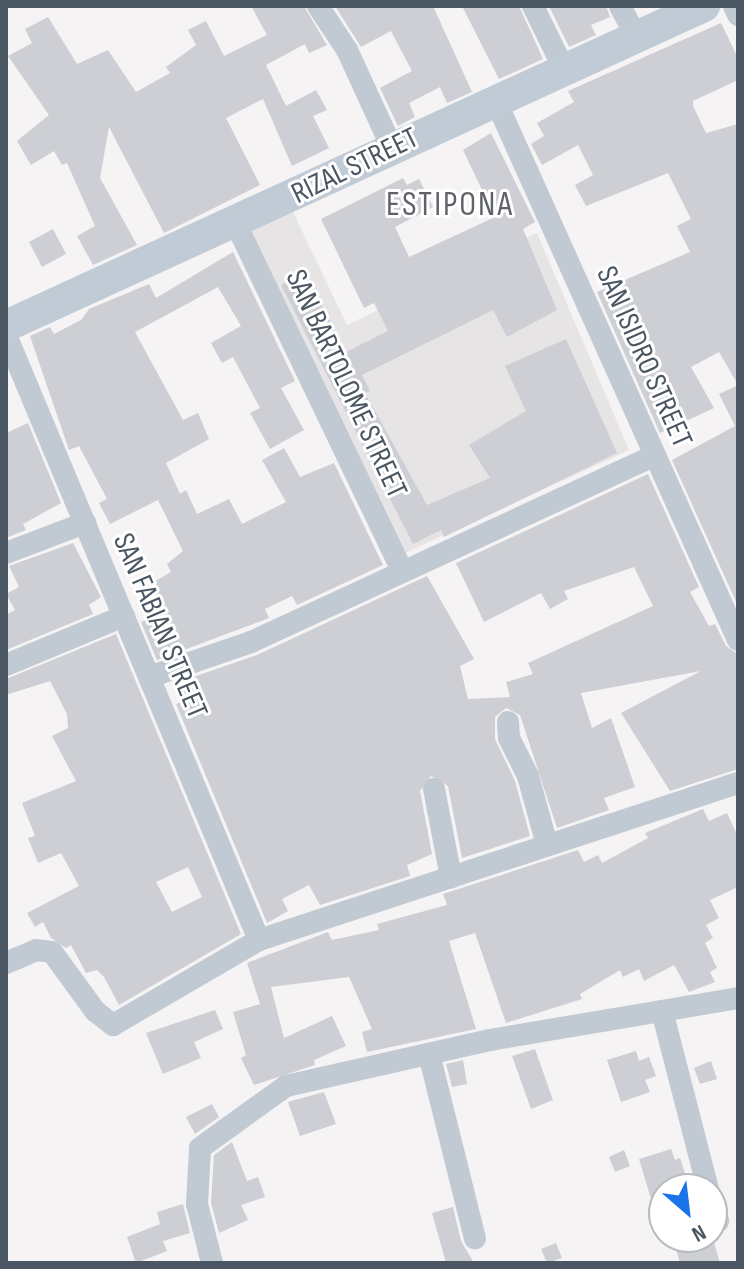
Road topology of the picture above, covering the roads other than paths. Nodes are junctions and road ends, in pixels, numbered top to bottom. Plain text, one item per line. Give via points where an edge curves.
1 (318, 6) edge
2 (533, 6) edge
3 (620, 6) edge
4 (704, 6) edge
5 (734, 6) edge
6 (738, 15) edge
7 (635, 34) junction
8 (563, 67) junction
9 (495, 99) junction
10 (392, 148) junction
11 (236, 224) junction
12 (6, 326) edge
13 (6, 335) edge
14 (655, 455) junction
15 (85, 523) junction
16 (6, 553) edge
17 (401, 569) junction
18 (124, 616) junction
19 (738, 640) edge
20 (6, 665) edge
21 (149, 677) junction
22 (508, 722) dead end
23 (738, 783) edge
24 (434, 789) dead end
25 (547, 845) junction
26 (451, 877) junction
27 (259, 940) junction
28 (6, 963) edge
29 (738, 998) edge
30 (662, 1011) junction
31 (429, 1054) junction
32 (704, 1173) edge
33 (475, 1238) dead end
34 (212, 1263) edge

1 - 10 street via 347,50
2 - 8 street
3 - 7 street
4 - 7 main road, RIZAL STREET
5 - 6 street
7 - 8 main road, RIZAL STREET
8 - 9 main road, RIZAL STREET
9 - 10 main road, RIZAL STREET
9 - 14 street, SAN ISIDRO STREET
10 - 11 main road, RIZAL STREET
11 - 12 main road, RIZAL STREET
11 - 17 street, SAN BARTOLOME STREET
13 - 15 street, SAN FABIAN STREET
14 - 17 street
14 - 19 street, SAN ISIDRO STREET
15 - 16 street
15 - 18 street, SAN FABIAN STREET
17 - 21 street via 251,642
18 - 20 street
18 - 21 street, SAN FABIAN STREET
21 - 27 street, SAN FABIAN STREET
22 - 25 street
23 - 25 street
24 - 26 street
25 - 26 street
26 - 27 street
27 - 28 street via 113,1025 95,1011 52,952 36,950
29 - 30 street
30 - 31 street
30 - 32 street
31 - 33 street
31 - 34 street via 286,1086 200,1148 197,1204

